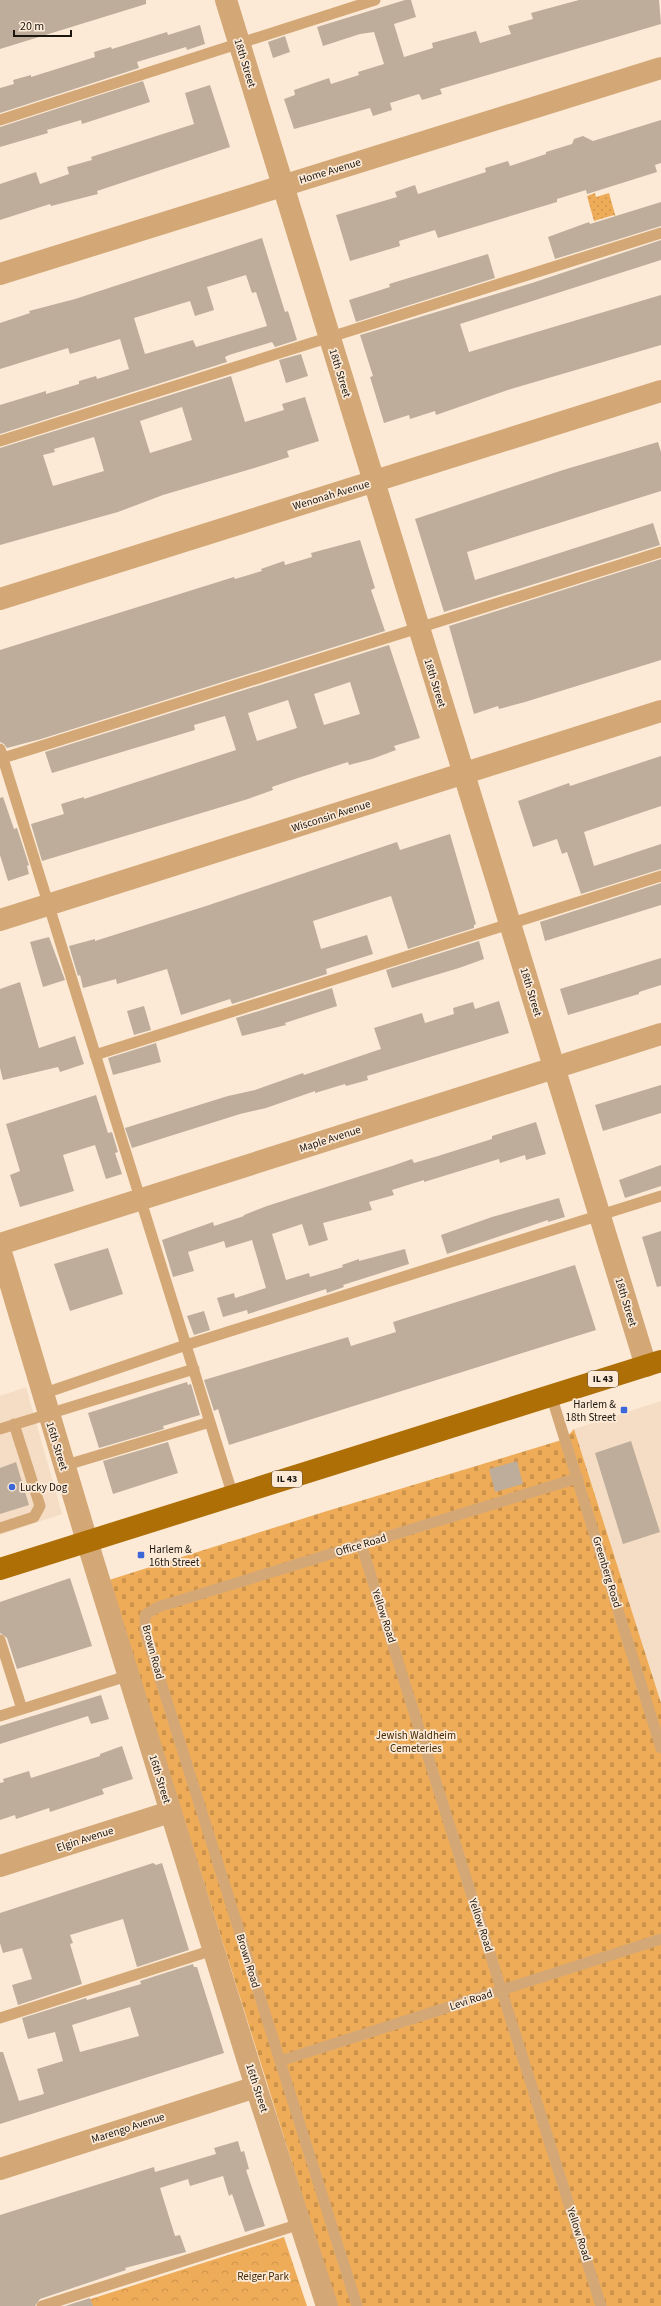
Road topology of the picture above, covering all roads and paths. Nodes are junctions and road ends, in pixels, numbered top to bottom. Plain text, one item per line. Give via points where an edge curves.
1 (226, 0) edge
2 (375, 0) edge
3 (239, 43) junction
4 (661, 68) edge
5 (0, 120) edge
6 (283, 186) junction
7 (661, 233) edge
8 (0, 274) edge
9 (330, 338) junction
10 (661, 391) edge
11 (0, 441) edge
12 (374, 481) junction
13 (661, 552) edge
14 (0, 599) edge
15 (418, 628) junction
16 (661, 711) edge
17 (1, 754) edge
18 (464, 774) junction
19 (661, 876) edge
20 (48, 905) junction
21 (0, 920) edge
22 (510, 924) junction
23 (661, 1034) edge
24 (95, 1055) junction
25 (554, 1068) junction
26 (661, 1196) edge
27 (140, 1199) junction
28 (600, 1216) junction
29 (0, 1244) edge
30 (0, 1249) edge
31 (186, 1345) junction
32 (653, 1363) edge
33 (194, 1369) junction
34 (551, 1395) junction
35 (45, 1404) junction
36 (210, 1422) junction
37 (14, 1424) junction
38 (0, 1429) edge
39 (63, 1466) junction
40 (578, 1478) junction
41 (233, 1496) junction
42 (0, 1528) edge
43 (87, 1541) junction
44 (361, 1544) junction
45 (0, 1569) edge
46 (145, 1615) joint
47 (0, 1640) edge
48 (127, 1676) junction
49 (22, 1709) junction
50 (0, 1716) edge
51 (661, 1748) edge
52 (170, 1812) junction
53 (0, 1866) edge
54 (661, 1939) edge
55 (213, 1950) junction
56 (502, 1990) junction
57 (0, 2018) edge
58 (280, 2060) junction
59 (256, 2088) junction
60 (0, 2168) edge
61 (300, 2224) junction
62 (42, 2306) edge
63 (327, 2306) edge
64 (357, 2306) edge
65 (601, 2306) edge

1 - 3 street, 18th Street
2 - 3 lane
3 - 5 lane
3 - 6 street, 18th Street
4 - 6 street, Home Avenue
6 - 8 street, Home Avenue
6 - 9 street, 18th Street
7 - 9 lane
9 - 11 lane
9 - 12 street, 18th Street
10 - 12 street, Wenonah Avenue
12 - 14 street, Wenonah Avenue
12 - 15 street, 18th Street
13 - 15 lane
15 - 17 lane
15 - 18 street, 18th Street
16 - 18 street, Wisconsin Avenue
17 - 20 lane
18 - 20 street, Wisconsin Avenue
18 - 22 street, 18th Street
19 - 22 lane
20 - 21 street, Wisconsin Avenue
20 - 24 lane
22 - 24 lane
22 - 25 street, 18th Street
23 - 25 street, Maple Avenue
24 - 27 lane
25 - 27 street, Maple Avenue
25 - 28 street, 18th Street
26 - 28 lane
27 - 29 street, Maple Avenue
27 - 31 lane
28 - 31 lane
28 - 32 street, 18th Street
30 - 35 street, 16th Street
31 - 33 lane
31 - 35 lane
32 - 34 main road, IL 43
33 - 35 lane
33 - 36 lane
34 - 40 lane, Greenberg Road
34 - 41 main road, IL 43
35 - 37 lane
35 - 39 street, 16th Street
36 - 39 lane
36 - 41 lane
37 - 38 lane
37 - 42 lane via 40,1506 34,1517
39 - 43 street, 16th Street
40 - 44 lane, Office Road
40 - 51 lane, Greenberg Road
41 - 43 main road, IL 43
43 - 45 main road, IL 43
43 - 48 street, 16th Street
44 - 46 lane, Office Road via 158,1607
44 - 56 lane, Yellow Road
46 - 58 lane, Brown Road via 145,1631
47 - 49 lane
48 - 49 lane
48 - 52 street, 16th Street
49 - 50 lane
52 - 53 street, Elgin Avenue
52 - 55 street, 16th Street
54 - 56 lane, Levi Road
55 - 57 lane
55 - 59 street, 16th Street
56 - 58 lane, Levi Road
56 - 65 lane, Yellow Road
58 - 64 lane, Brown Road
59 - 60 street, Marengo Avenue
59 - 61 street, 16th Street
61 - 62 lane
61 - 63 street, 16th Street

